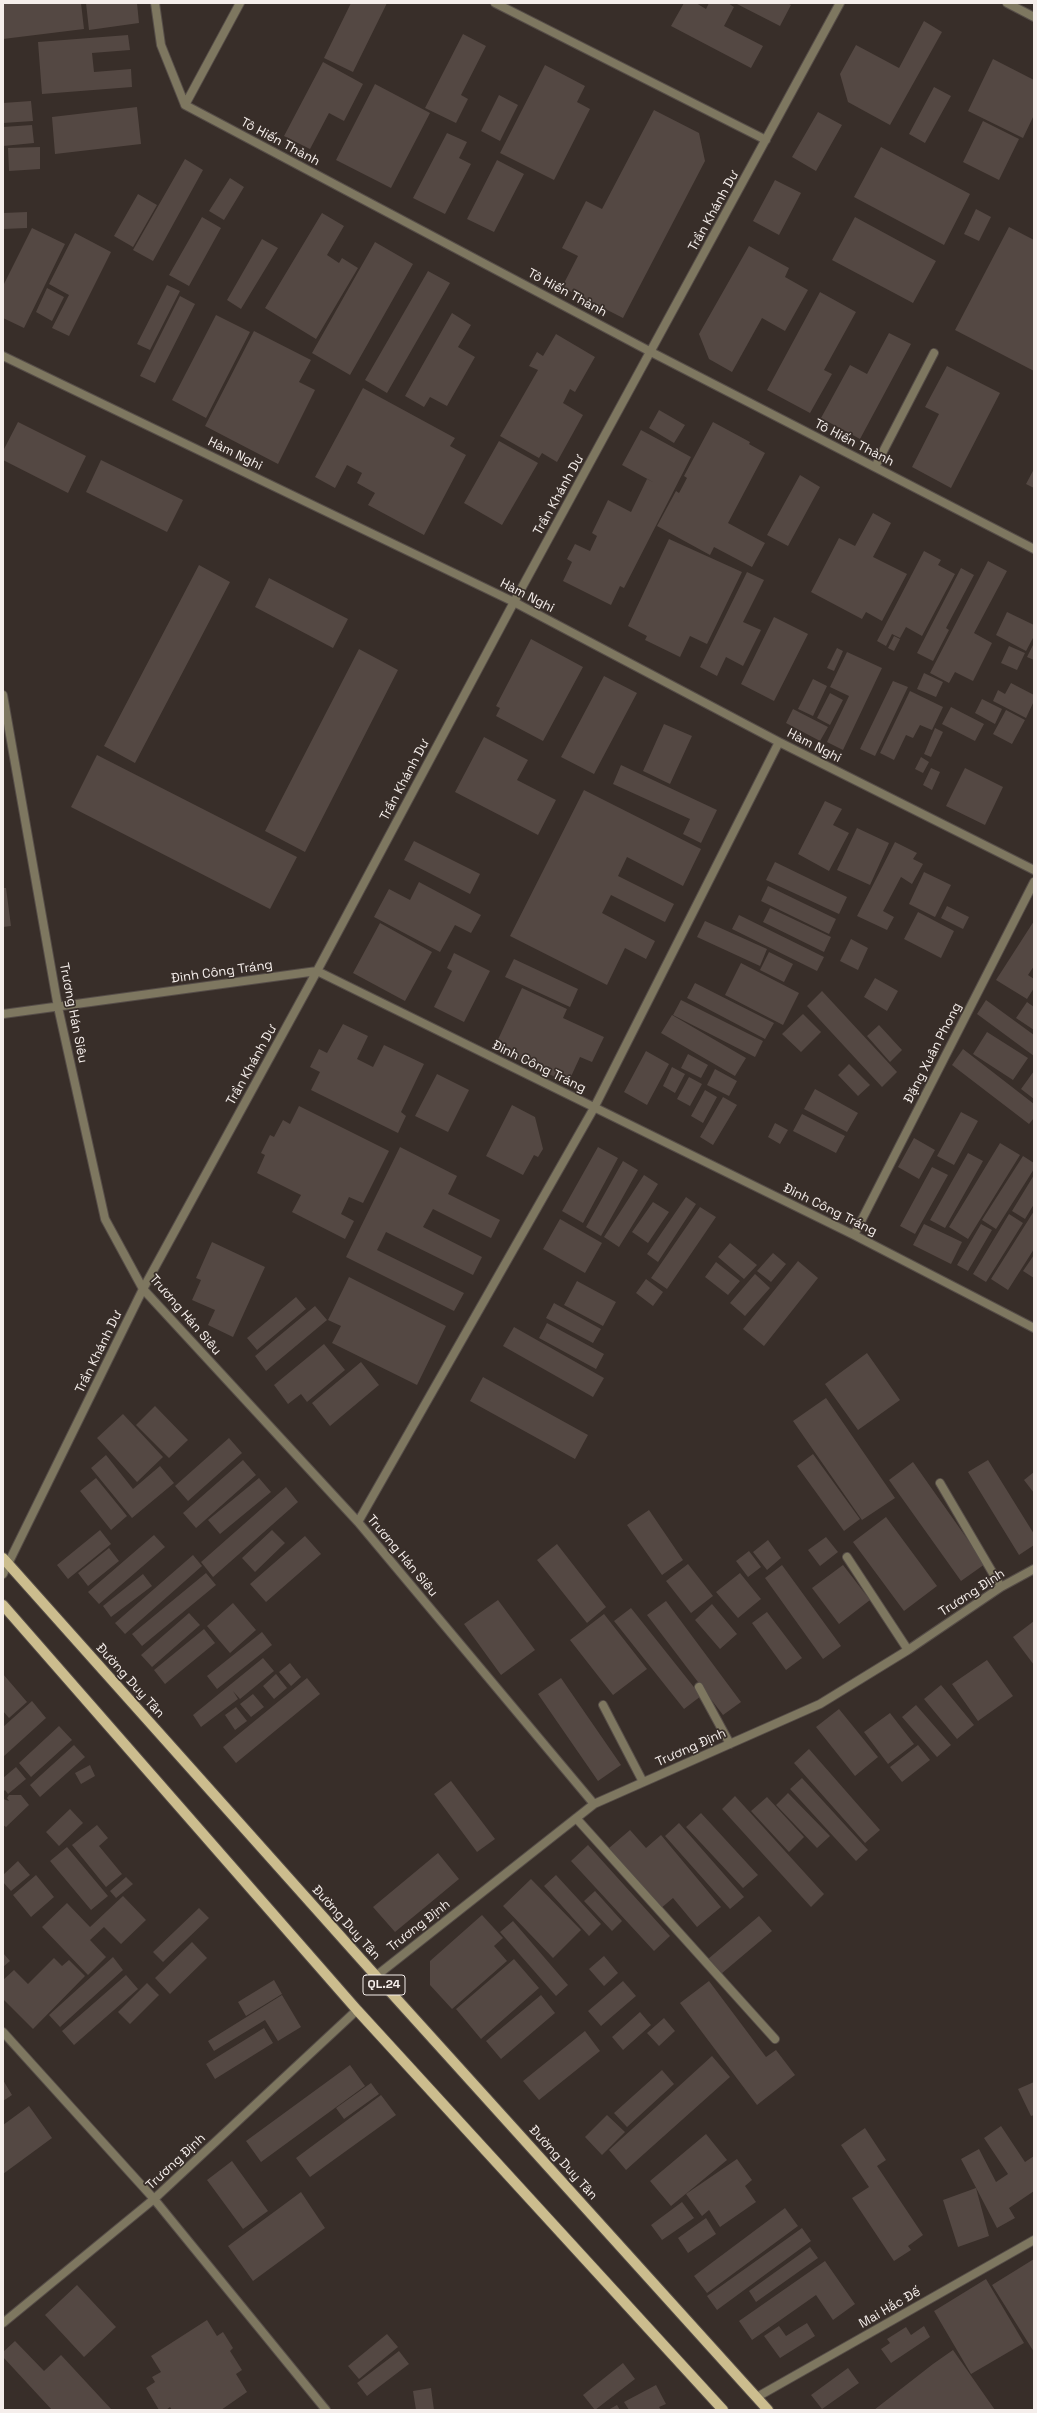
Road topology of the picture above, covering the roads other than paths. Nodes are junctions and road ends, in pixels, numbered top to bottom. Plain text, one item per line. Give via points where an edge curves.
1 (155, 3) edge
2 (240, 3) edge
3 (495, 3) edge
4 (840, 3) edge
5 (1007, 3) edge
6 (1034, 17) edge
7 (185, 105) junction
8 (766, 140) junction
9 (651, 352) junction
10 (934, 353) dead end
11 (3, 356) edge
12 (875, 467) junction
13 (1034, 549) edge
14 (514, 602) junction
15 (3, 695) edge
16 (779, 742) junction
17 (1034, 870) edge
18 (1034, 882) edge
19 (317, 971) junction
20 (58, 1007) junction
21 (3, 1014) edge
22 (594, 1108) junction
23 (854, 1234) junction
24 (143, 1289) junction
25 (1034, 1328) edge
26 (940, 1483) dead end
27 (358, 1522) junction
28 (846, 1557) dead end
29 (6, 1561) edge
30 (1034, 1569) edge
31 (3, 1574) edge
32 (1001, 1587) junction
33 (3, 1605) edge
34 (908, 1650) junction
35 (699, 1687) dead end
36 (603, 1705) dead end
37 (730, 1744) junction
38 (643, 1782) junction
39 (594, 1804) junction
40 (576, 1818) junction
41 (376, 1976) junction
42 (357, 2010) junction
43 (3, 2032) edge
44 (775, 2039) dead end
45 (154, 2199) junction
46 (1034, 2240) edge
47 (3, 2323) edge
48 (757, 2397) junction
49 (326, 2410) edge
50 (723, 2410) edge
51 (768, 2410) edge

1 - 7 street via 161,45
2 - 7 street
3 - 8 street
4 - 8 street, Trần Khánh Dư
5 - 6 street
7 - 9 street, Tô Hiến Thành
8 - 9 street, Trần Khánh Dư
9 - 12 street, Tô Hiến Thành
9 - 14 street, Trần Khánh Dư
10 - 12 street
11 - 14 street, Hàm Nghi
12 - 13 street, Tô Hiến Thành
14 - 16 street, Hàm Nghi
14 - 19 street, Trần Khánh Dư
15 - 20 street, Trương Hán Siêu
16 - 17 street, Hàm Nghi
16 - 22 street
18 - 23 street, Đặng Xuân Phong
19 - 20 street, Đinh Công Tráng
19 - 22 street, Đinh Công Tráng
19 - 24 street, Trần Khánh Dư
20 - 21 street, Đinh Công Tráng
20 - 24 street, Trương Hán Siêu via 106,1219
22 - 23 street, Đinh Công Tráng
22 - 27 street
23 - 25 street, Đinh Công Tráng
24 - 27 street, Trương Hán Siêu
24 - 29 street, Trần Khánh Dư
26 - 32 street
27 - 39 street, Trương Hán Siêu
28 - 34 street
29 - 31 street, Trần Khánh Dư
29 - 41 main road, Đường Duy Tân / QL.24
30 - 32 street, Trương Định
32 - 34 street, Trương Định
33 - 42 main road, QL.24
34 - 37 street, Trương Định via 820,1704
35 - 37 street
36 - 38 street
37 - 38 street, Trương Định
38 - 39 street, Trương Định
39 - 40 street, Trương Định
40 - 41 street, Trương Định
40 - 44 street
41 - 48 main road, Đường Duy Tân / QL.24
42 - 45 street, Trương Định
42 - 50 main road, QL.24
43 - 45 street
45 - 47 street, Trương Định
45 - 49 street
46 - 48 street, Mai Hắc Đế
48 - 51 main road, Đường Duy Tân / QL.24

